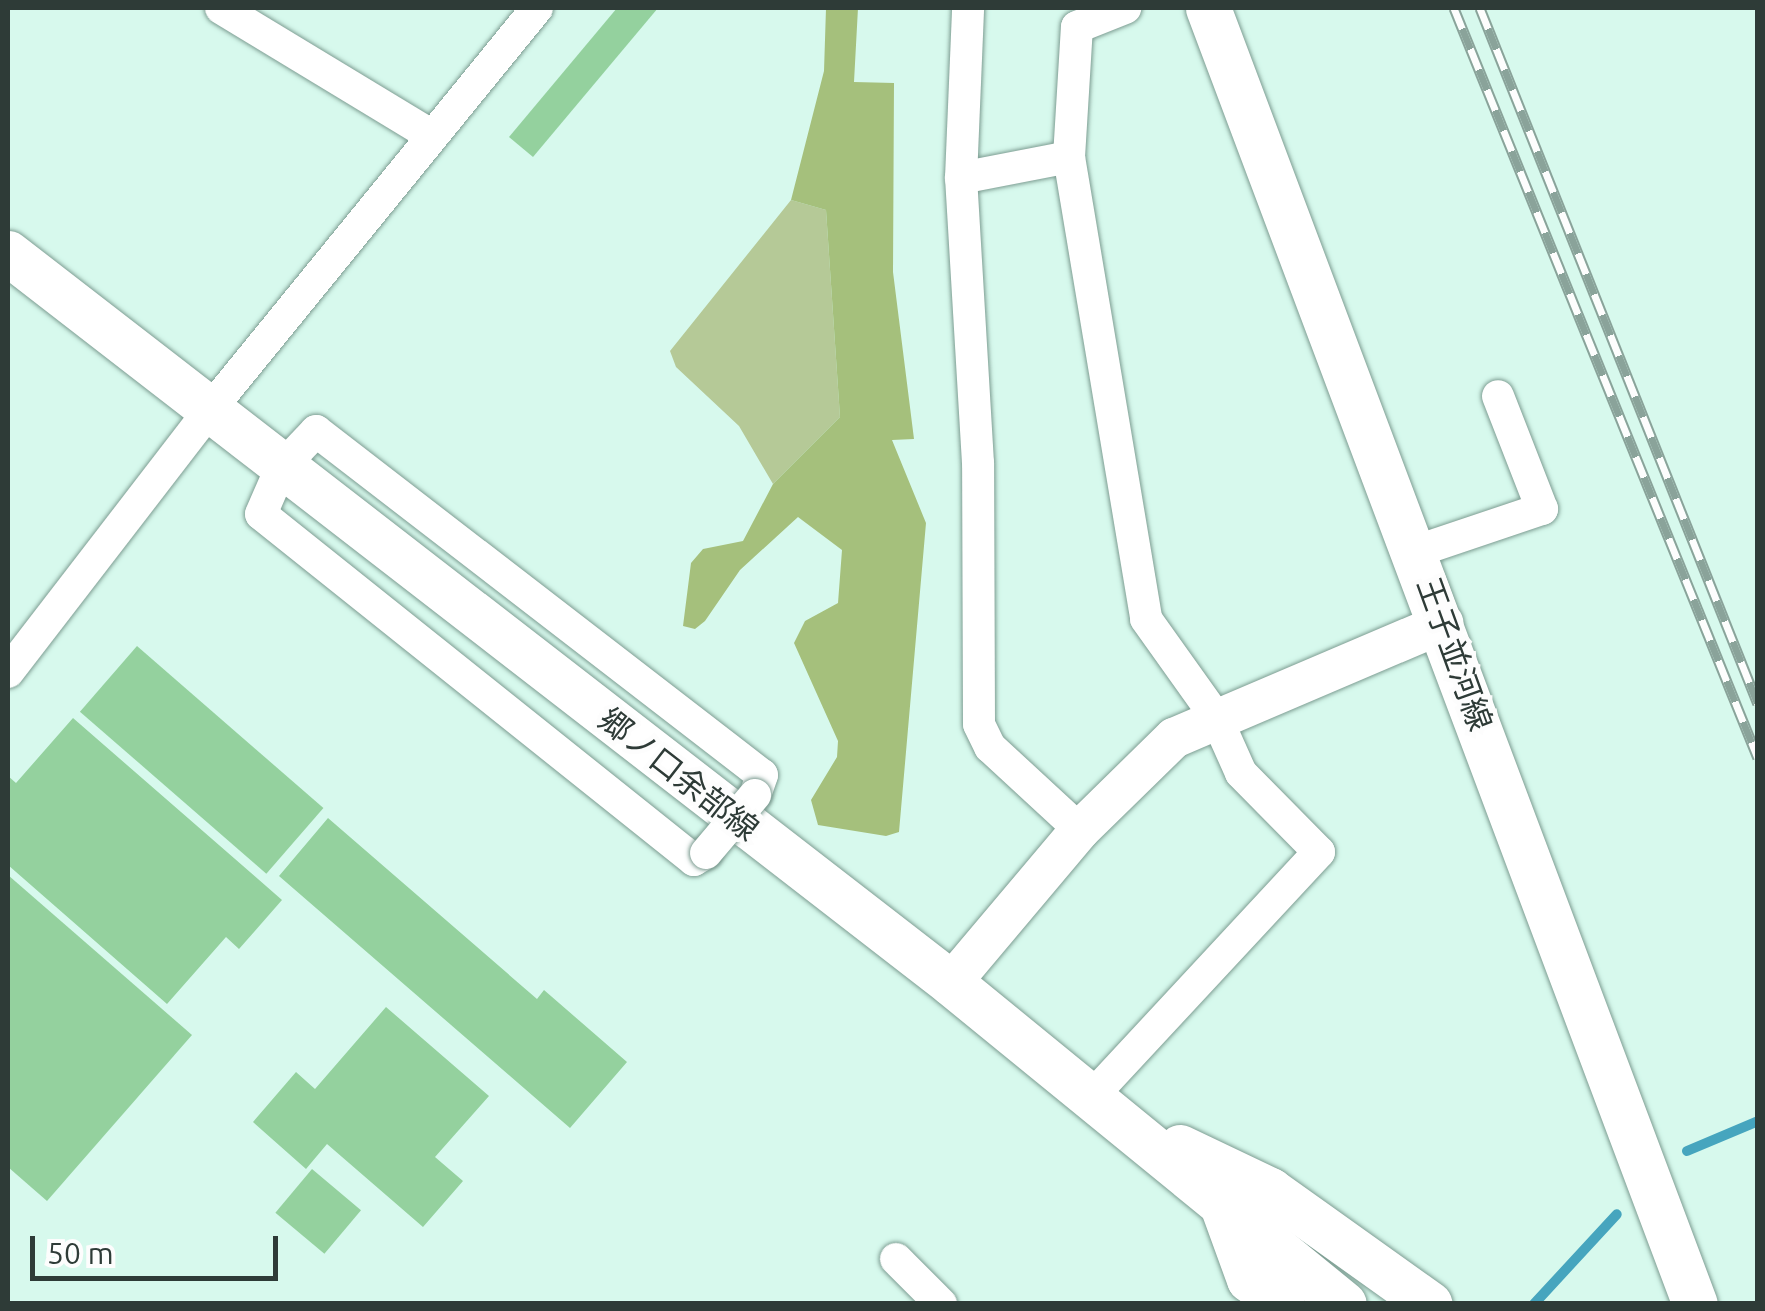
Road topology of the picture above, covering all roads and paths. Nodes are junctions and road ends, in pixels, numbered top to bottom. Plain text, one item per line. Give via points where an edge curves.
1 (221, 8) edge
2 (537, 8) edge
3 (968, 8) edge
4 (1124, 8) edge
5 (1208, 8) edge
6 (432, 136) junction
7 (1070, 157) junction
8 (961, 178) junction
9 (8, 253) edge
10 (1498, 396) dead end
11 (208, 412) junction
12 (280, 468) junction
13 (1417, 551) junction
14 (1444, 623) junction
15 (8, 672) edge
16 (1216, 717) junction
17 (1080, 830) junction
18 (951, 983) junction
19 (1103, 1107) junction
20 (1221, 1203) junction
21 (896, 1260) dead end
22 (941, 1304) edge
23 (1282, 1304) edge
24 (1344, 1304) edge
25 (1430, 1304) edge
26 (1694, 1304) edge

1 - 6 street
2 - 6 street
3 - 8 street
4 - 7 street via 1077,27
5 - 13 main road, 王子並河線
6 - 11 street
7 - 8 street
7 - 16 street via 1146,620
8 - 17 street via 978,462 979,724 990,747
9 - 11 main road, 郷ノ口余部線
10 - 13 street via 1542,508
11 - 12 main road, 郷ノ口余部線
11 - 15 street
12 - 12 street, bridge via 261,514 694,860 755,795 762,775 316,430
12 - 18 main road, 郷ノ口余部線
13 - 14 main road, 王子並河線
14 - 16 street
14 - 26 main road, 王子並河線
16 - 17 street via 1174,738
16 - 19 street via 1240,773 1319,852
17 - 18 street
18 - 19 main road, 郷ノ口余部線
19 - 20 main road, 郷ノ口余部線
19 - 25 main road via 1270,1190
20 - 23 main road via 1248,1279
20 - 24 main road, 郷ノ口余部線
21 - 22 street

